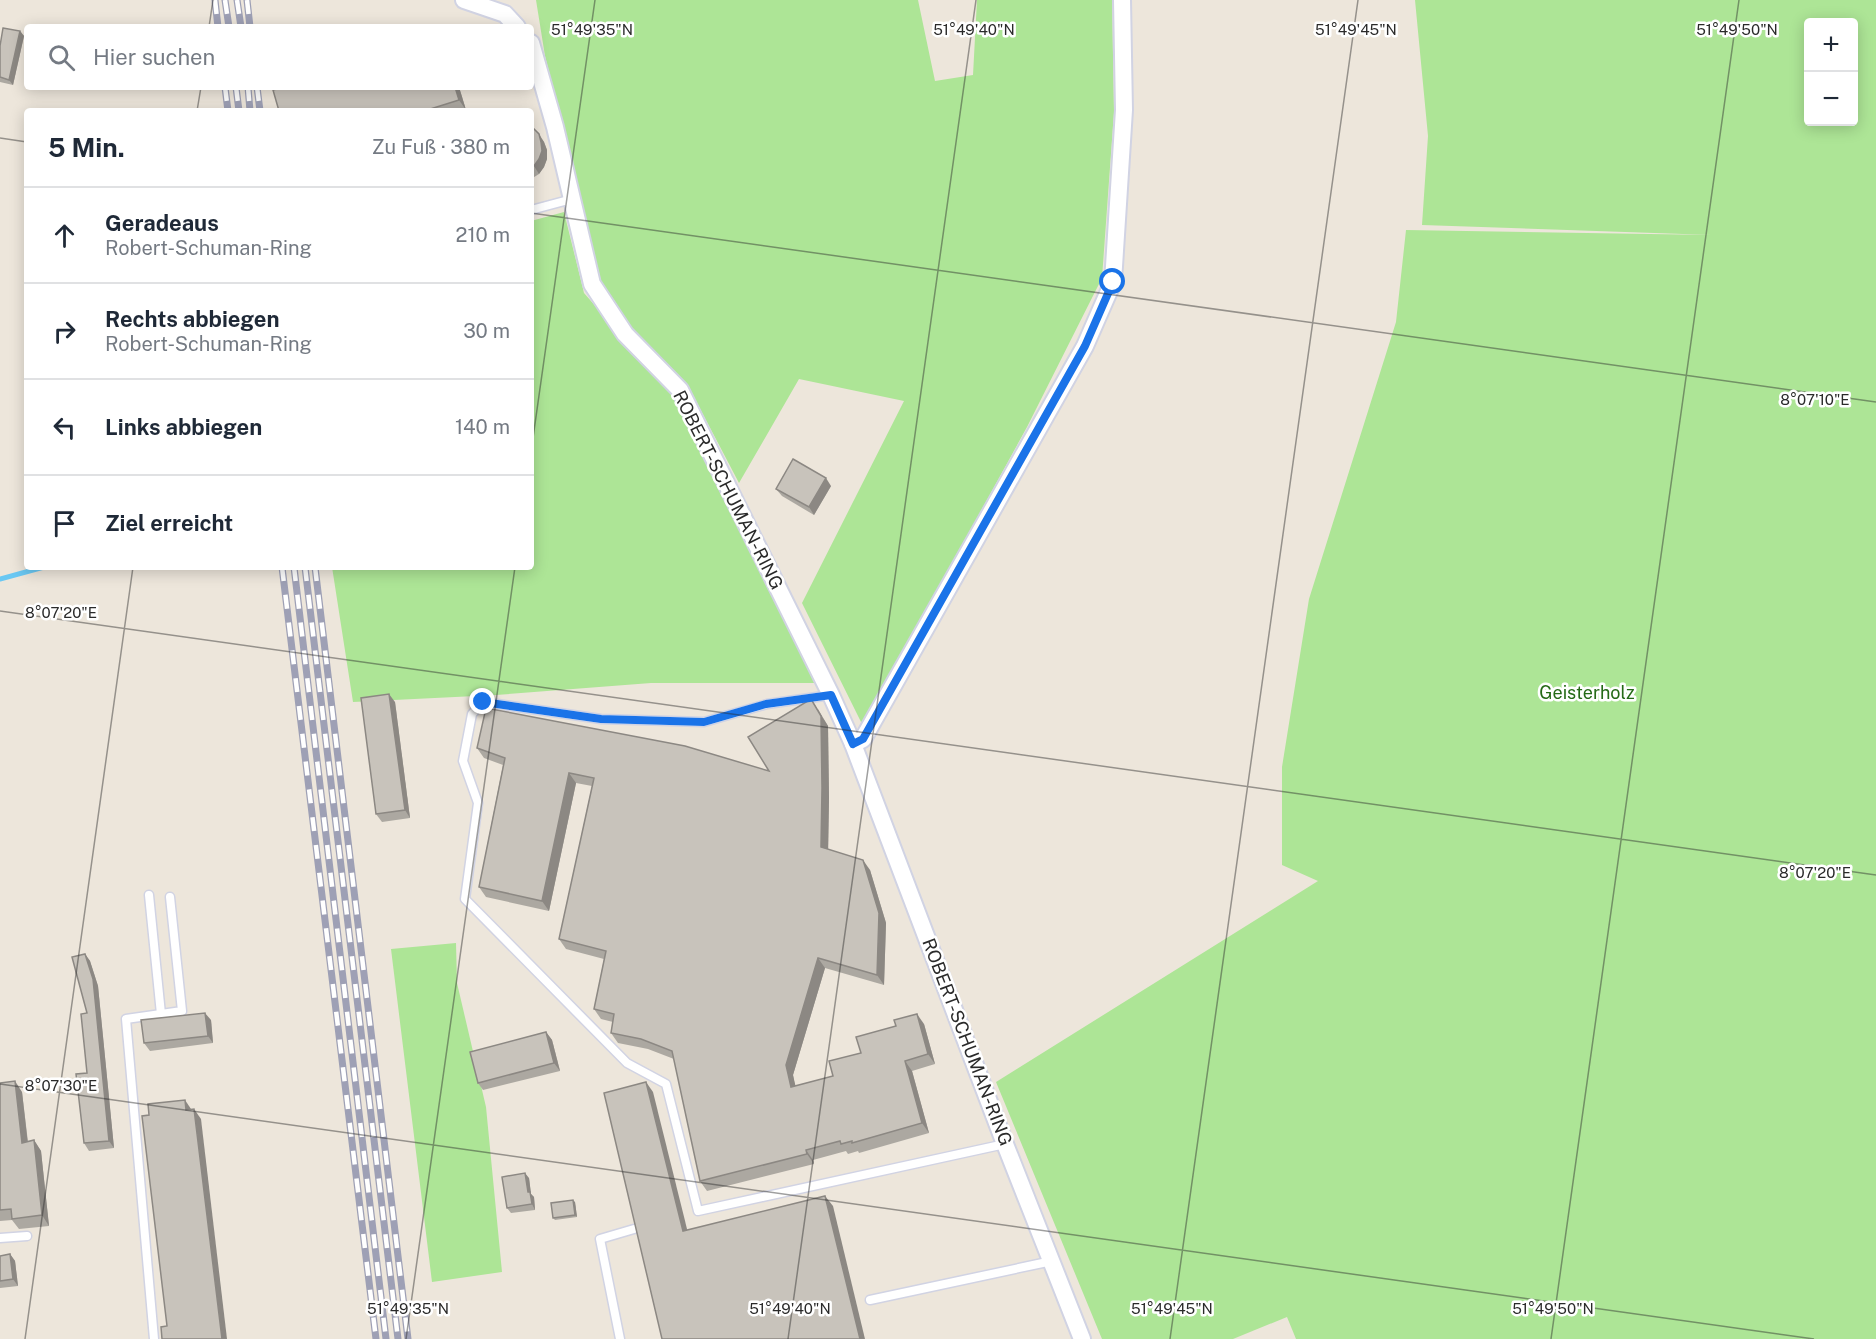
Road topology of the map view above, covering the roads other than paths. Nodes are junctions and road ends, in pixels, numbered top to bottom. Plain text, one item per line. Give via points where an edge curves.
1 (464, 0) edge
2 (1122, 0) edge
3 (514, 24) edge
4 (534, 54) edge
5 (572, 199) junction
6 (534, 209) edge
7 (831, 695) junction
8 (853, 744) junction
9 (149, 896) dead end
10 (170, 897) dead end
11 (161, 1014) junction
12 (1005, 1144) junction
13 (634, 1229) edge
14 (27, 1236) dead end
15 (0, 1238) edge
16 (1052, 1262) junction
17 (870, 1300) dead end
18 (154, 1339) edge
19 (620, 1339) edge
20 (1082, 1339) edge

1 - 3 street via 505,14
2 - 8 street via 1124,110 1113,282 1085,346 863,739
4 - 5 street, ROBERT-SCHUMAN-RING
5 - 6 lane
5 - 7 street, ROBERT-SCHUMAN-RING via 591,284 626,334 680,390
7 - 8 street, ROBERT-SCHUMAN-RING
7 - 12 lane via 766,704 704,722 601,719 483,702 472,714 463,761 478,803 465,899 627,1063 666,1084 698,1211
8 - 12 street, ROBERT-SCHUMAN-RING
9 - 11 lane
10 - 11 lane via 182,1011
11 - 18 lane via 126,1019
12 - 16 street, ROBERT-SCHUMAN-RING
13 - 19 lane via 600,1239
14 - 15 lane
16 - 17 lane
16 - 20 street, ROBERT-SCHUMAN-RING

